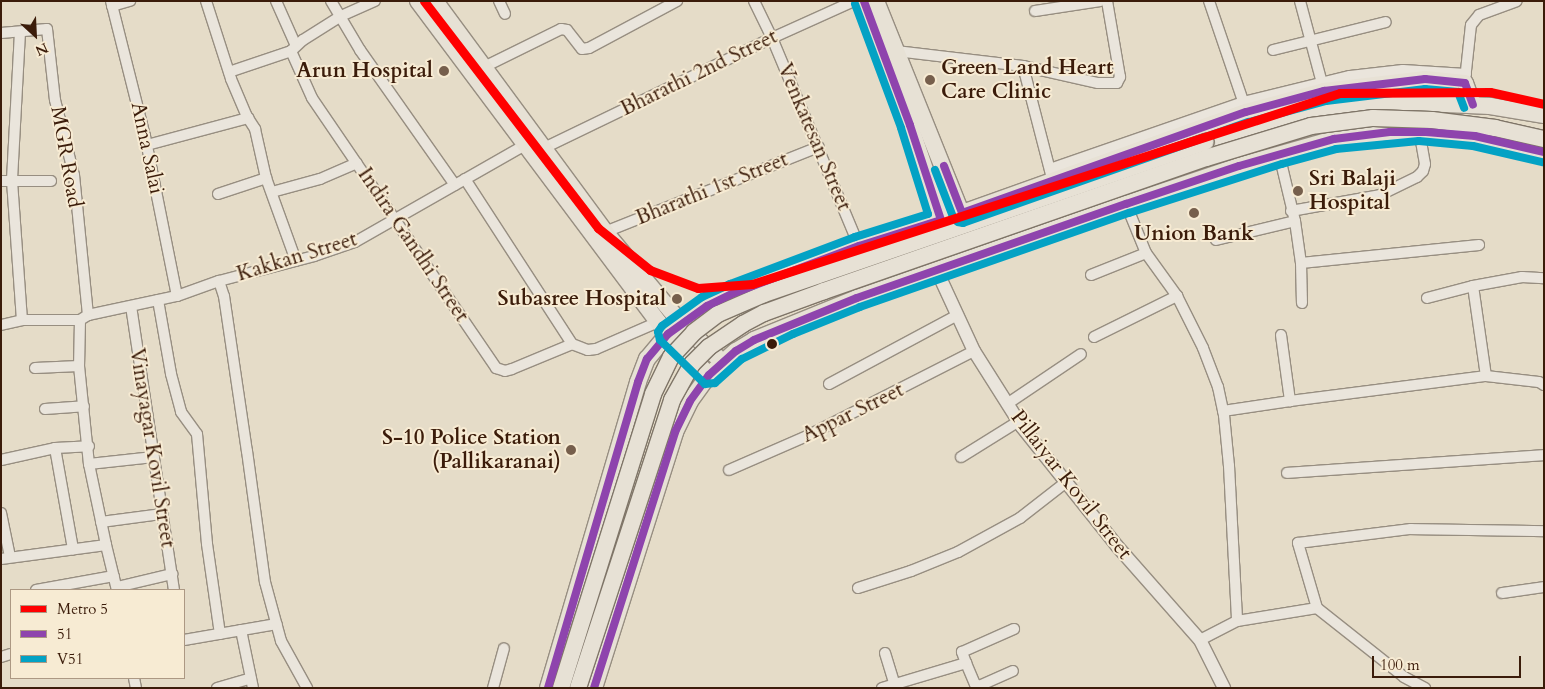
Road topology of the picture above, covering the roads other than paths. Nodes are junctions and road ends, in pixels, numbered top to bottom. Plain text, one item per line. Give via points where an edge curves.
1 (130, 1) edge
2 (206, 1) edge
3 (276, 1) edge
4 (331, 1) edge
5 (375, 1) edge
6 (418, 1) edge
7 (435, 1) edge
8 (499, 1) edge
9 (677, 1) edge
10 (754, 1) edge
11 (854, 1) edge
12 (864, 1) edge
13 (876, 1) edge
14 (1100, 1) edge
15 (1107, 1) edge
16 (1209, 1) edge
17 (1300, 1) edge
18 (1517, 1) edge
19 (112, 4) edge
20 (1035, 11) dead end
21 (505, 14) dead end
22 (341, 16) junction
23 (1386, 22) dead end
24 (20, 32) junction
25 (1, 33) edge
26 (772, 38) junction
27 (1310, 40) junction
28 (294, 48) junction
29 (1272, 50) dead end
30 (896, 51) junction
31 (1023, 66) junction
32 (484, 68) junction
33 (229, 72) junction
34 (1465, 79) junction
35 (1323, 87) junction
36 (1473, 105) junction
37 (1245, 107) junction
38 (1544, 115) edge
39 (248, 118) junction
40 (1419, 131) junction
41 (1544, 139) edge
42 (526, 144) junction
43 (147, 145) junction
44 (818, 147) junction
45 (544, 148) junction
46 (1544, 152) edge
47 (1279, 154) junction
48 (357, 163) junction
49 (266, 178) junction
50 (1049, 178) junction
51 (465, 179) junction
52 (1, 181) edge
53 (12, 181) junction
54 (51, 181) dead end
55 (455, 185) junction
56 (272, 192) junction
57 (218, 194) dead end
58 (1126, 204) junction
59 (962, 213) junction
60 (1293, 216) junction
61 (941, 220) junction
62 (394, 221) junction
63 (1062, 227) junction
64 (605, 232) junction
65 (1216, 240) dead end
66 (1479, 245) dead end
67 (859, 246) junction
68 (1146, 253) junction
69 (979, 256) junction
70 (296, 261) junction
71 (961, 263) junction
72 (1300, 263) junction
73 (792, 271) junction
74 (937, 271) junction
75 (1091, 275) dead end
76 (1544, 278) edge
77 (219, 281) junction
78 (1474, 286) junction
79 (177, 296) junction
80 (1177, 296) junction
81 (1427, 298) dead end
82 (158, 300) junction
83 (1302, 302) dead end
84 (131, 306) junction
85 (956, 316) junction
86 (84, 318) junction
87 (808, 318) junction
88 (22, 320) junction
89 (682, 324) junction
90 (1, 325) edge
91 (663, 328) junction
92 (1281, 334) dead end
93 (1094, 337) dead end
94 (572, 344) junction
95 (974, 351) junction
96 (1081, 354) dead end
97 (723, 363) junction
98 (79, 366) junction
99 (36, 368) dead end
100 (709, 375) junction
101 (1486, 376) junction
102 (829, 384) dead end
103 (1544, 385) edge
104 (1290, 400) junction
105 (1007, 404) junction
106 (84, 406) junction
107 (45, 409) dead end
108 (1223, 411) junction
109 (1019, 421) junction
110 (89, 446) junction
111 (55, 448) junction
112 (1544, 455) edge
113 (154, 456) junction
114 (962, 457) dead end
115 (1, 460) edge
116 (89, 464) junction
117 (730, 470) dead end
118 (1287, 473) dead end
119 (1065, 482) junction
120 (1, 513) edge
121 (162, 514) junction
122 (100, 522) junction
123 (1544, 531) edge
124 (106, 546) junction
125 (72, 549) junction
126 (6, 558) edge
127 (172, 574) junction
128 (114, 576) junction
129 (1544, 586) edge
130 (117, 588) edge
131 (858, 588) dead end
132 (42, 589) edge
133 (174, 589) edge
134 (1502, 593) dead end
135 (1317, 608) junction
136 (1237, 621) junction
137 (277, 624) junction
138 (241, 630) junction
139 (1014, 630) dead end
140 (220, 634) junction
141 (185, 640) edge
142 (1200, 640) junction
143 (504, 648) dead end
144 (885, 653) dead end
145 (966, 663) junction
146 (1013, 671) dead end
147 (252, 683) edge
148 (894, 685) junction
149 (1221, 687) edge
150 (216, 688) edge
151 (307, 688) edge
152 (493, 688) edge
153 (548, 688) edge
154 (561, 688) edge
155 (578, 688) edge
156 (594, 688) edge
157 (882, 688) edge
158 (1425, 688) edge

1 - 19 street
2 - 33 street
3 - 28 street, Indira Gandhi Street
4 - 22 street
5 - 22 street
6 - 42 main road
7 - 32 main road
8 - 21 street
9 - 32 street via 589,48 582,49 567,30 561,29
10 - 26 street, Venkatesan Street
11 - 26 street, Bharathi 2nd Street
12 - 61 main road
13 - 30 main road
14 - 20 street
15 - 31 street via 1120,77 1117,83 1098,83
16 - 37 street
17 - 27 street
18 - 34 street via 1479,14 1471,24
19 - 43 street, Anna Salai
22 - 28 street
22 - 55 street via 360,50
23 - 27 street
24 - 25 street
24 - 53 street
24 - 86 street, MGR Road via 47,29 55,100 74,176
26 - 44 street, Venkatesan Street
26 - 45 street, Bharathi 2nd Street
27 - 29 street
27 - 35 street
28 - 33 street
28 - 48 street, Indira Gandhi Street via 312,98
30 - 31 street
30 - 59 main road
31 - 50 street
32 - 45 main road
33 - 39 street
34 - 35 main road
34 - 36 main road
35 - 37 main road
36 - 38 main road
36 - 154 main road, bridge via 1401,102 1316,109 1275,119 764,294 718,314 694,332 671,357 653,394
37 - 50 main road
39 - 43 street
39 - 49 street via 255,129
40 - 46 main road via 1475,136
40 - 47 main road via 1334,139
40 - 60 street via 1425,164 1418,176 1380,195
41 - 155 main road, bridge via 1495,128 1432,120 1374,118 1311,126 1206,158 824,291 743,324 709,347 692,364 672,400
42 - 51 street, Kakkan Street
42 - 91 main road
43 - 79 street, Anna Salai
44 - 64 street, Bharathi 1st Street
44 - 67 street, Venkatesan Street
45 - 64 main road
47 - 58 main road
47 - 60 street
48 - 56 street via 320,179
48 - 62 street, Indira Gandhi Street
49 - 56 street
49 - 57 street
50 - 59 main road
50 - 63 main road
51 - 55 street, Kakkan Street
51 - 94 street
52 - 53 street
53 - 54 street
53 - 88 street
55 - 62 street, Kakkan Street
56 - 70 street
58 - 63 main road
58 - 68 street
59 - 69 main road
60 - 65 street
60 - 72 street
61 - 67 main road
61 - 71 main road
62 - 70 street, Kakkan Street via 354,242
62 - 94 street, Indira Gandhi Street via 496,368 512,369
63 - 69 main road
64 - 89 main road
66 - 72 street
67 - 73 main road
68 - 75 street
68 - 80 street
69 - 71 main road
70 - 77 street, Kakkan Street
71 - 74 main road
72 - 83 street
73 - 87 main road
73 - 89 main road via 707,306
74 - 85 street, Pillaiyar Kovil Street
74 - 87 main road
76 - 78 street via 1522,277
77 - 79 street, Kakkan Street
77 - 137 street via 224,296 265,582
78 - 81 street
78 - 101 street
79 - 82 street, Kakkan Street
80 - 93 street
80 - 108 street via 1203,348
82 - 84 street, Kakkan Street
82 - 140 street via 180,412 197,434 207,544
84 - 86 street, Kakkan Street
84 - 113 street, Vinayagar Kovil Street
85 - 95 street, Pillaiyar Kovil Street
85 - 102 street
86 - 88 street, Kakkan Street
86 - 98 street, MGR Road
87 - 97 main road via 754,340
88 - 90 street, Kakkan Street
89 - 91 main road
89 - 97 main road
91 - 94 street via 596,349 588,350
91 - 100 main road
91 - 153 main road via 638,382
92 - 104 street
95 - 105 street, Pillaiyar Kovil Street
95 - 117 street, Appar Street via 807,436
96 - 105 street
97 - 100 main road
98 - 99 street
98 - 106 street, MGR Road
100 - 156 main road via 690,401 674,432
101 - 103 street
101 - 104 street
104 - 108 street
105 - 109 street, Pillaiyar Kovil Street
106 - 107 street
106 - 110 street, MGR Road
108 - 136 street
109 - 114 street
109 - 119 street, Pillaiyar Kovil Street
110 - 111 street
110 - 116 street, MGR Road
111 - 115 street
111 - 125 street
112 - 118 street
113 - 116 street
113 - 121 street, Vinayagar Kovil Street
116 - 122 street, MGR Road
119 - 131 street via 1020,518 958,552 911,572
119 - 142 street, Pillaiyar Kovil Street
120 - 126 street
121 - 122 street
121 - 127 street, Vinayagar Kovil Street
122 - 124 street, MGR Road
123 - 135 street via 1411,529 1298,543
124 - 125 street
124 - 128 street, MGR Road
125 - 126 street
127 - 130 street
127 - 133 street, Vinayagar Kovil Street
128 - 130 street, MGR Road
128 - 132 street
129 - 134 street
135 - 136 street
135 - 158 street via 1404,678
136 - 142 street
137 - 138 street
137 - 151 street
138 - 140 street
138 - 147 street
139 - 145 street via 962,652
140 - 141 street
142 - 149 street, Pillaiyar Kovil Street
143 - 152 street
144 - 148 street
145 - 146 street via 979,686
145 - 148 street
147 - 150 street
148 - 157 street

